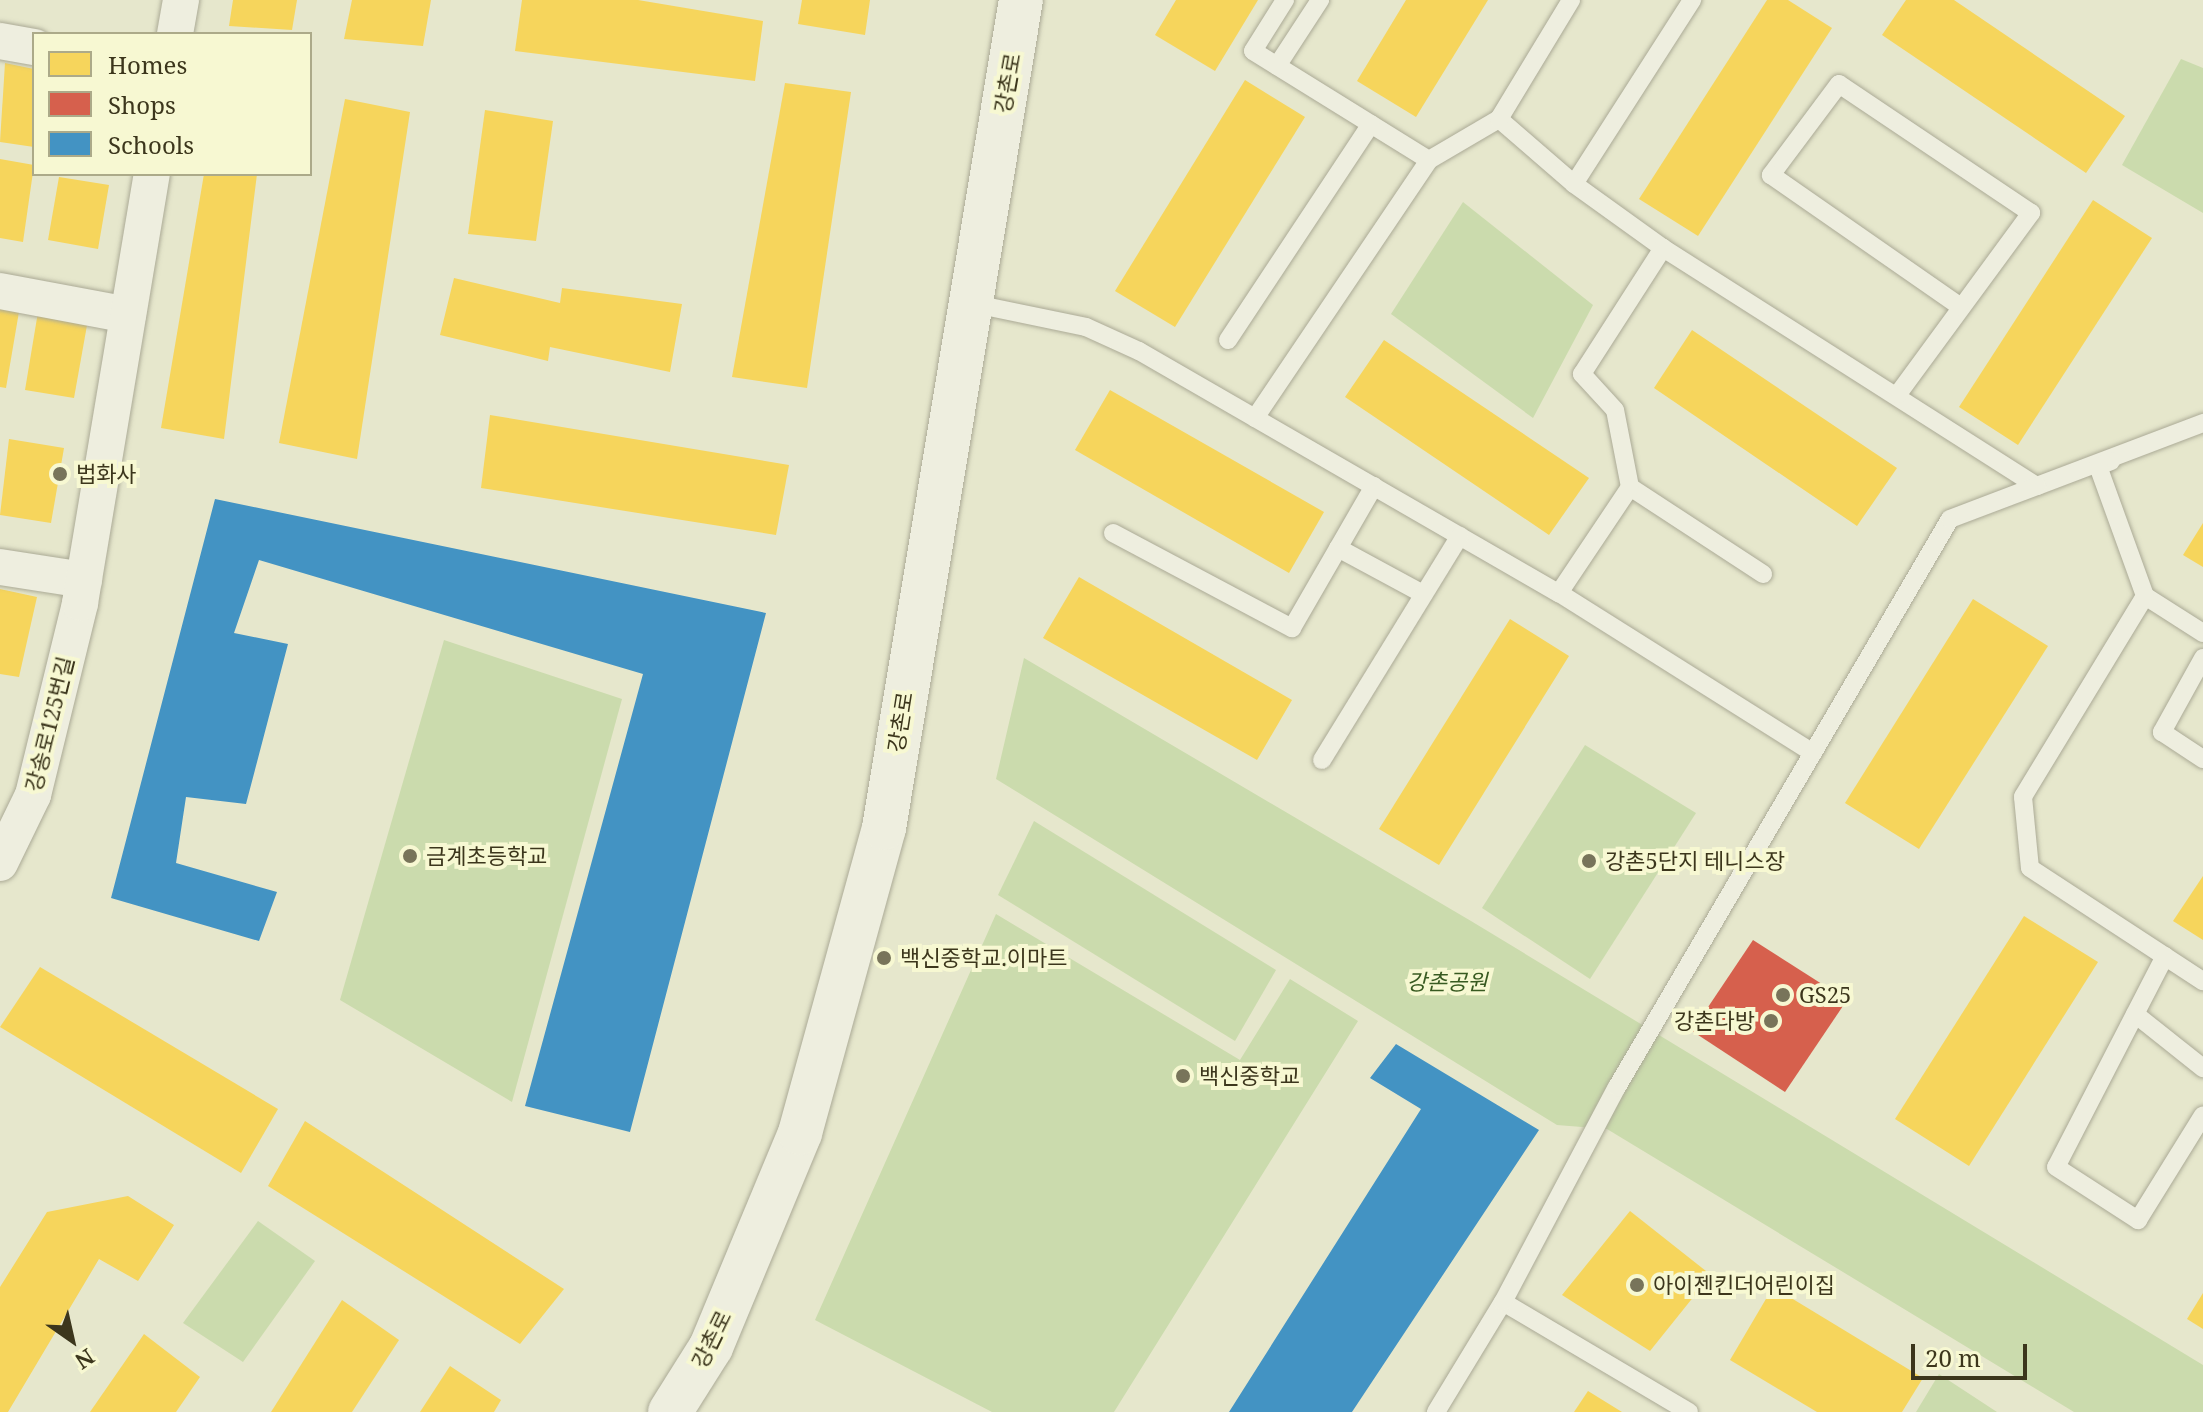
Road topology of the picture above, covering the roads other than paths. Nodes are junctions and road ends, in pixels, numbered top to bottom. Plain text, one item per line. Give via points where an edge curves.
1 (181, 0) edge
2 (1021, 0) edge
3 (1285, 0) edge
4 (1320, 0) edge
5 (1571, 0) edge
6 (1692, 0) edge
7 (175, 32) edge
8 (0, 41) edge
9 (32, 47) edge
10 (1277, 66) junction
11 (1499, 119) junction
12 (1371, 124) junction
13 (1429, 160) junction
14 (152, 176) edge
15 (1574, 184) junction
16 (1663, 248) junction
17 (0, 291) edge
18 (970, 303) junction
19 (1961, 307) junction
20 (128, 315) junction
21 (1228, 340) dead end
22 (1898, 394) junction
23 (1255, 418) junction
24 (2203, 424) edge
25 (1374, 486) junction
26 (2037, 486) junction
27 (1630, 487) junction
28 (1113, 533) dead end
29 (1460, 536) junction
30 (1338, 548) junction
31 (0, 567) edge
32 (1763, 574) dead end
33 (84, 580) junction
34 (1559, 593) junction
35 (1423, 594) junction
36 (2145, 596) junction
37 (2203, 633) edge
38 (2203, 658) edge
39 (1813, 753) junction
40 (2203, 759) edge
41 (1322, 760) dead end
42 (0, 863) edge
43 (2165, 956) junction
44 (2203, 981) edge
45 (2135, 1014) junction
46 (2203, 1068) edge
47 (2203, 1115) edge
48 (1503, 1302) junction
49 (670, 1412) edge
50 (1436, 1412) edge
51 (1689, 1412) edge

1 - 7 street
2 - 18 main road, 강촌로
3 - 10 lane via 1253,51
4 - 10 lane
5 - 11 lane
6 - 15 lane
8 - 9 street
10 - 12 lane
11 - 13 lane
11 - 15 lane
12 - 13 lane
12 - 21 lane
13 - 23 lane
14 - 20 street, 강송로125번길
15 - 16 lane
16 - 22 lane
16 - 27 lane via 1582,374 1615,410
17 - 20 street
18 - 23 lane via 1086,327
18 - 49 main road, 강촌로 via 884,828 800,1133 711,1347
19 - 19 lane via 1771,175 1839,84 2031,213
19 - 22 lane
20 - 33 street, 강송로125번길
22 - 26 lane
23 - 25 lane
24 - 26 lane
24 - 36 lane via 2098,466
25 - 29 lane
25 - 30 lane
26 - 39 lane via 1950,519
27 - 32 lane
27 - 34 lane
28 - 30 lane via 1292,628
29 - 34 lane
29 - 35 lane
30 - 35 lane
31 - 33 street
33 - 42 street, 강송로125번길 via 33,795
34 - 39 lane
35 - 41 lane
36 - 37 lane
36 - 43 lane via 2023,797 2030,868
38 - 40 lane via 2162,732
39 - 48 lane via 1617,1087
43 - 44 lane
43 - 45 lane
45 - 46 lane
45 - 47 lane via 2056,1167 2138,1220
48 - 50 lane
48 - 51 lane

